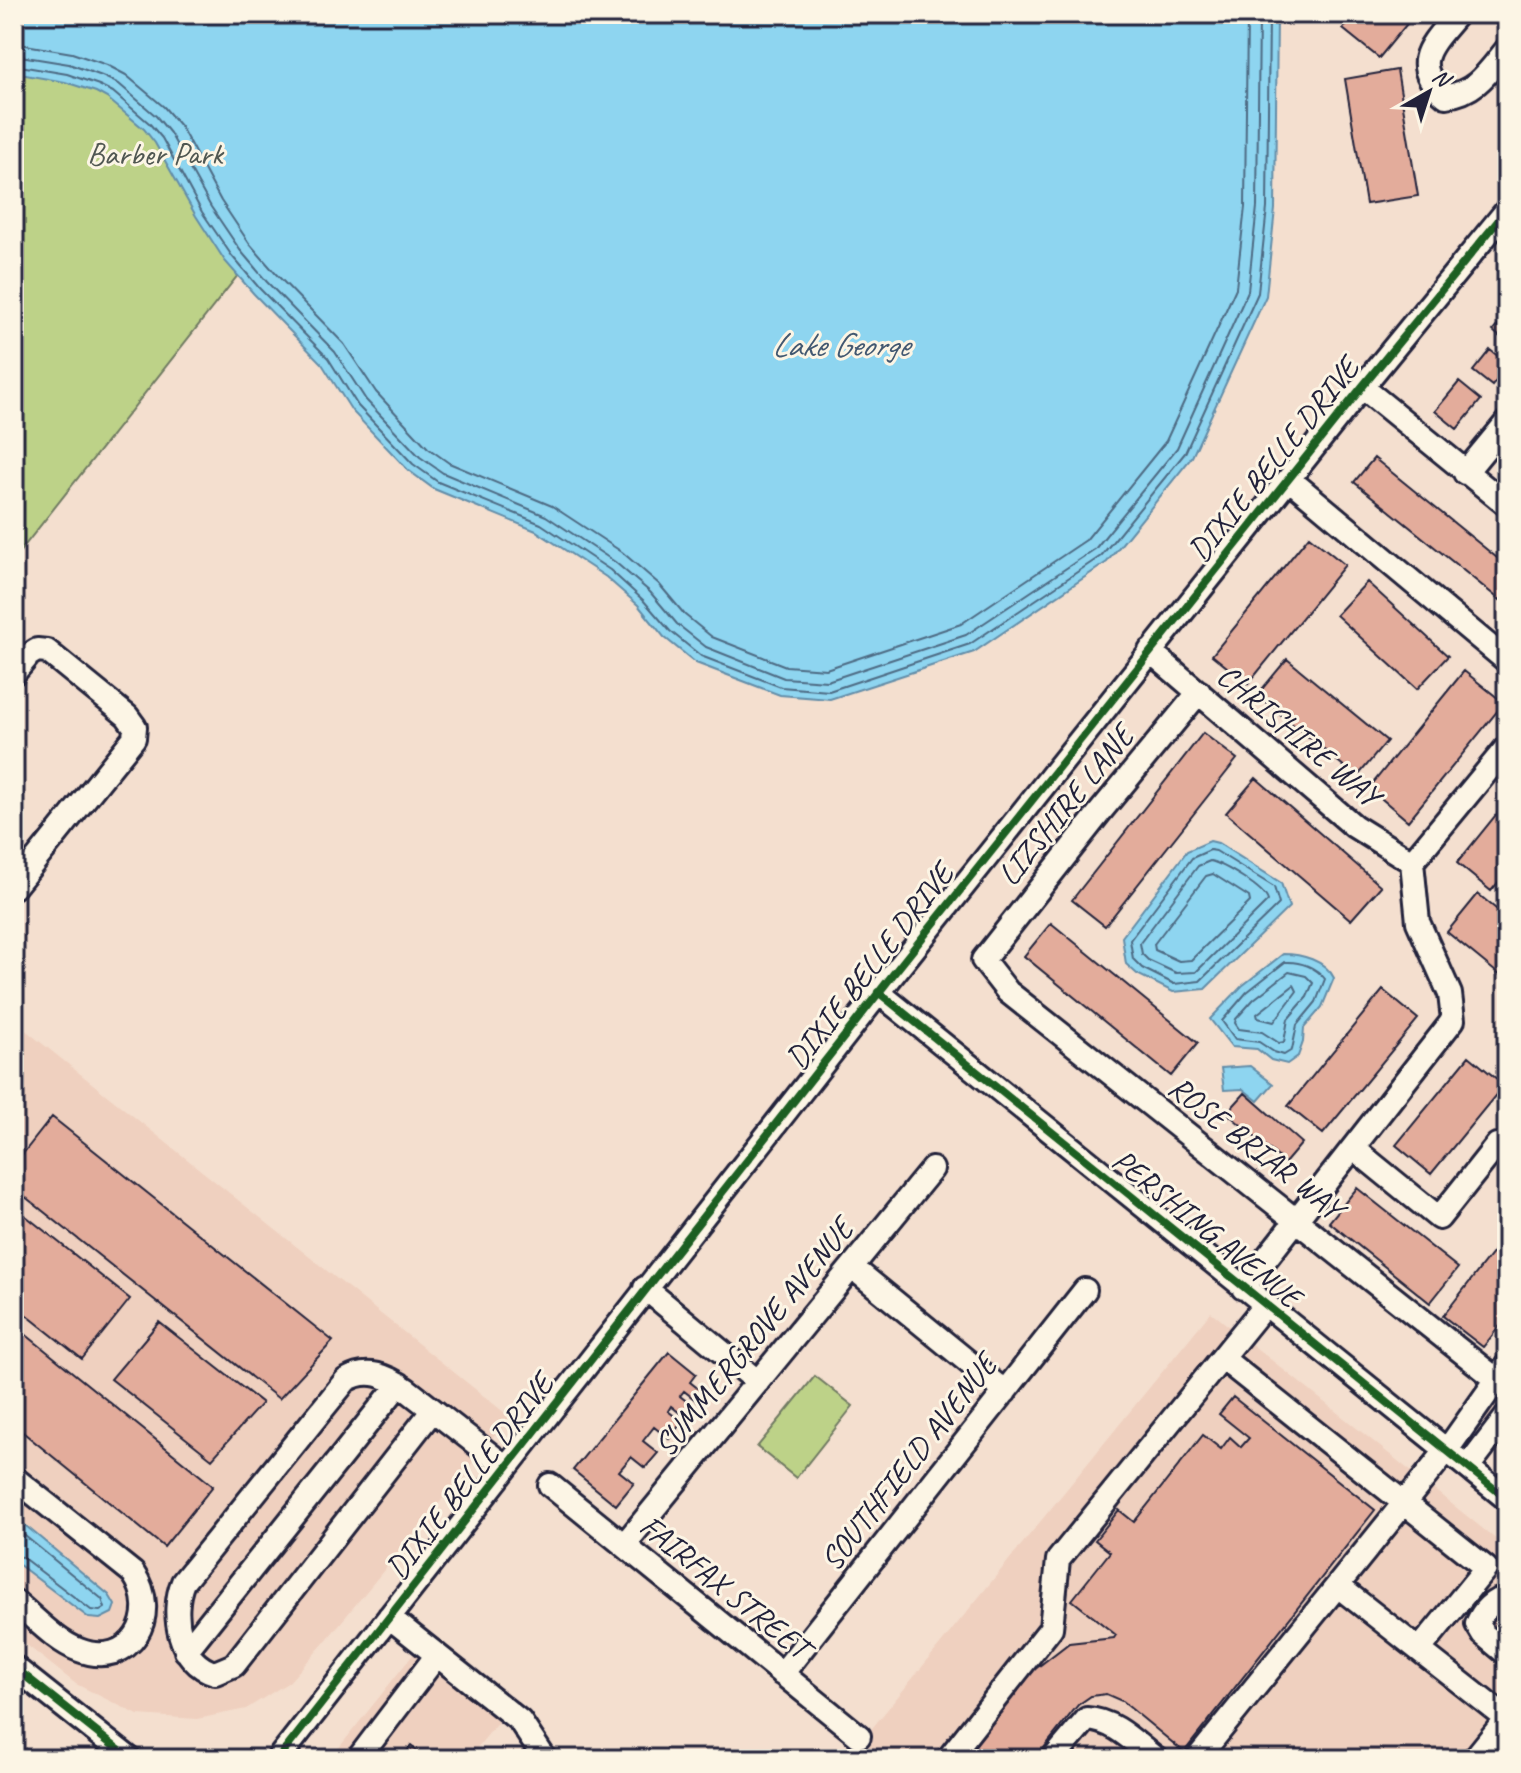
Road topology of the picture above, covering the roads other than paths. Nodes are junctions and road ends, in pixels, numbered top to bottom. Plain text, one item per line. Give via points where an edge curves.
1 (1457, 14) edge
2 (1507, 49) edge
3 (1507, 210) edge
4 (1362, 387) junction
5 (1507, 422) edge
6 (1465, 473) junction
7 (1289, 479) junction
8 (1507, 505) edge
9 (1150, 651) junction
10 (1507, 661) edge
11 (14, 673) edge
12 (1199, 692) junction
13 (1507, 747) edge
14 (1412, 862) junction
15 (14, 887) edge
16 (983, 960) joint
17 (878, 992) junction
18 (1353, 1148) junction
19 (1507, 1153) edge
20 (932, 1169) dead end
21 (1297, 1220) junction
22 (852, 1267) junction
23 (645, 1288) junction
24 (1243, 1288) junction
25 (1085, 1290) dead end
26 (1265, 1305) junction
27 (1222, 1358) junction
28 (1502, 1372) edge
29 (758, 1382) junction
30 (399, 1384) junction
31 (1005, 1392) junction
32 (433, 1410) junction
33 (1507, 1416) edge
34 (1447, 1450) junction
35 (506, 1467) junction
36 (1468, 1467) junction
37 (14, 1478) edge
38 (550, 1485) dead end
39 (1507, 1499) edge
40 (1404, 1503) junction
41 (624, 1545) junction
42 (1486, 1568) junction
43 (1338, 1586) junction
44 (1507, 1587) edge
45 (1507, 1599) edge
46 (14, 1601) edge
47 (389, 1617) junction
48 (1446, 1617) junction
49 (1477, 1642) junction
50 (1419, 1650) junction
51 (186, 1651) junction
52 (1507, 1654) edge
53 (437, 1655) junction
54 (1507, 1666) edge
55 (14, 1667) edge
56 (782, 1674) junction
57 (1507, 1719) edge
58 (859, 1736) dead end
59 (130, 1759) edge
60 (278, 1759) edge
61 (358, 1759) edge
62 (545, 1759) edge
63 (948, 1759) edge
64 (1053, 1759) edge
65 (1156, 1759) edge
66 (1197, 1759) edge
67 (1474, 1759) edge

1 - 2 street via 1425,59 1431,84 1446,96 1461,95 1479,84
3 - 4 street, DIXIE BELLE DRIVE
4 - 6 street
4 - 7 street, DIXIE BELLE DRIVE
5 - 6 street
6 - 8 street
7 - 9 street, DIXIE BELLE DRIVE
7 - 10 street
9 - 12 street, CHRISHIRE WAY
9 - 17 street, DIXIE BELLE DRIVE
11 - 15 street via 29,655 47,651 135,727 134,738
12 - 14 street, CHRISHIRE WAY via 1354,826
12 - 16 street, LIZSHIRE LANE
13 - 14 street
14 - 18 street via 1418,922 1450,994 1453,1020
16 - 21 street, ROSE BRIAR WAY via 1008,992
17 - 23 street, DIXIE BELLE DRIVE
17 - 24 street, PERSHING AVENUE
18 - 19 street via 1439,1218 1497,1145
18 - 21 street
20 - 22 street, SUMMERGROVE AVENUE
21 - 24 street
21 - 28 street, ROSE BRIAR WAY
22 - 29 street, SUMMERGROVE AVENUE
22 - 31 street
23 - 29 street
23 - 35 street, DIXIE BELLE DRIVE
24 - 26 street, PERSHING AVENUE
25 - 31 street, SOUTHFIELD AVENUE
26 - 27 street
26 - 34 street, PERSHING AVENUE
27 - 40 street
27 - 63 street via 1058,1560 1051,1628
28 - 34 street
29 - 41 street, SUMMERGROVE AVENUE
30 - 32 street
30 - 51 street
30 - 51 street via 374,1373 346,1380 189,1572 178,1601
31 - 56 street, SOUTHFIELD AVENUE
32 - 35 street
32 - 51 street via 234,1665 215,1673 204,1670
33 - 36 street
34 - 36 street, PERSHING AVENUE
34 - 40 street
35 - 47 street, DIXIE BELLE DRIVE
36 - 39 street, PERSHING AVENUE
37 - 46 street via 133,1573 142,1585 145,1616 130,1643 92,1654 69,1645
38 - 41 street, FAIRFAX STREET
40 - 42 street
40 - 43 street
41 - 56 street, FAIRFAX STREET
42 - 44 street
42 - 48 street
43 - 50 street
43 - 66 street
44 - 49 street via 1493,1591 1473,1613
45 - 52 street via 1497,1599 1477,1624
47 - 53 street
47 - 60 street, DIXIE BELLE DRIVE
48 - 49 street
48 - 50 street
49 - 54 street
50 - 57 street
53 - 61 street
53 - 62 street via 520,1721
55 - 59 street
56 - 58 street, FAIRFAX STREET
57 - 67 street
64 - 65 street via 1087,1719 1113,1726

